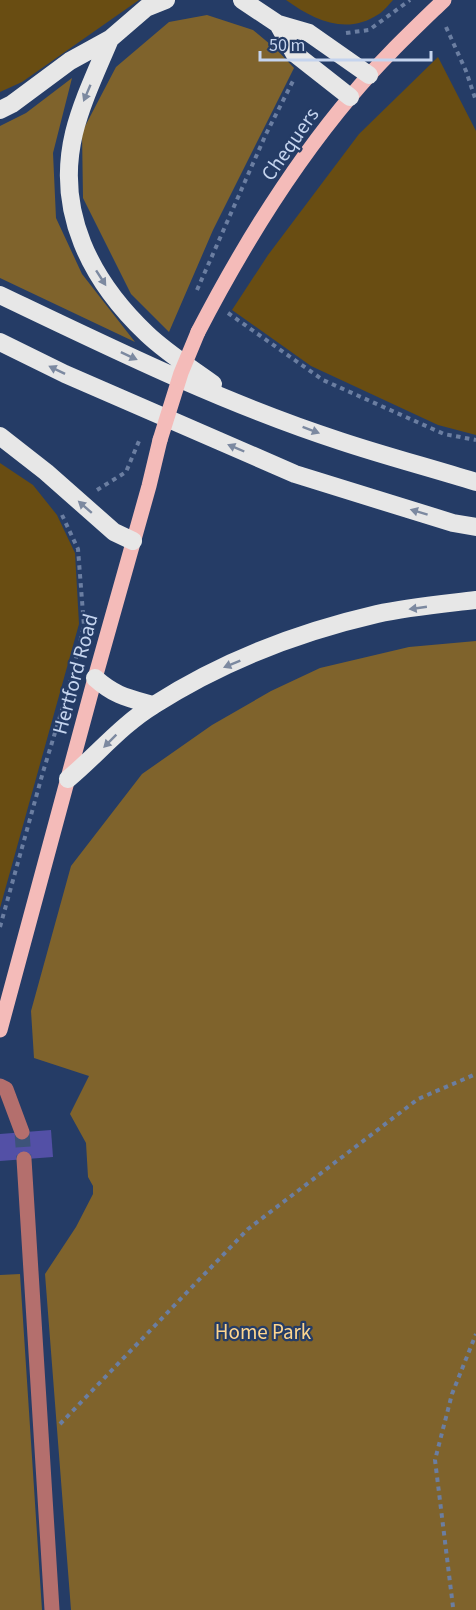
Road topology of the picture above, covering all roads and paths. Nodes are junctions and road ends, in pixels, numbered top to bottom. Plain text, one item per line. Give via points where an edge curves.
1 (166, 0) edge
2 (242, 0) edge
3 (410, 0) edge
4 (444, 0) edge
5 (278, 24) junction
6 (446, 27) dead end
7 (342, 33) dead end
8 (110, 39) junction
9 (369, 75) junction
10 (296, 76) dead end
11 (350, 97) junction
12 (476, 101) edge
13 (0, 110) edge
14 (196, 292) dead end
15 (0, 295) edge
16 (228, 312) dead end
17 (198, 332) joint
18 (0, 342) edge
19 (237, 402) junction
20 (141, 435) dead end
21 (0, 436) edge
22 (476, 440) edge
23 (476, 482) edge
24 (94, 491) dead end
25 (66, 520) dead end
26 (476, 526) edge
27 (133, 541) junction
28 (476, 600) edge
29 (94, 678) junction
30 (153, 705) junction
31 (68, 779) junction
32 (0, 927) edge
33 (0, 1030) edge
34 (476, 1074) edge
35 (0, 1086) edge
36 (22, 1132) tunnel mouth
37 (24, 1160) tunnel mouth
38 (476, 1334) edge
39 (42, 1442) junction
40 (453, 1607) dead end
41 (52, 1610) edge

1 - 8 highway via 146,8
2 - 5 highway
3 - 7 path via 369,30
4 - 9 main road, Chequers
5 - 9 highway via 309,33
5 - 11 highway via 294,52
6 - 12 path
8 - 13 highway via 70,61
8 -> 19 highway via 74,135 69,167 74,222 85,252 128,315 149,336
9 - 11 main road, Chequers
10 - 14 path
11 - 17 main road, Chequers via 253,233
15 -> 19 highway
16 - 22 path via 324,380 444,434
17 - 27 main road, Hertford Road, bridge via 160,440
26 -> 18 highway via 453,523 295,474
19 -> 23 highway via 339,441
20 - 24 path via 126,472
27 -> 21 highway via 114,532
25 - 32 path via 78,549 84,626
27 - 29 main road, Hertford Road
28 -> 30 highway via 378,614 300,636 218,670
29 - 30 highway via 116,695
29 - 31 main road, Hertford Road
30 -> 31 highway via 125,725
31 - 33 main road, Hertford Road
34 - 39 path via 418,1099 248,1228
35 - 36 lane via 6,1089
37 - 39 lane
38 - 40 path via 452,1394 435,1460
39 - 41 lane

